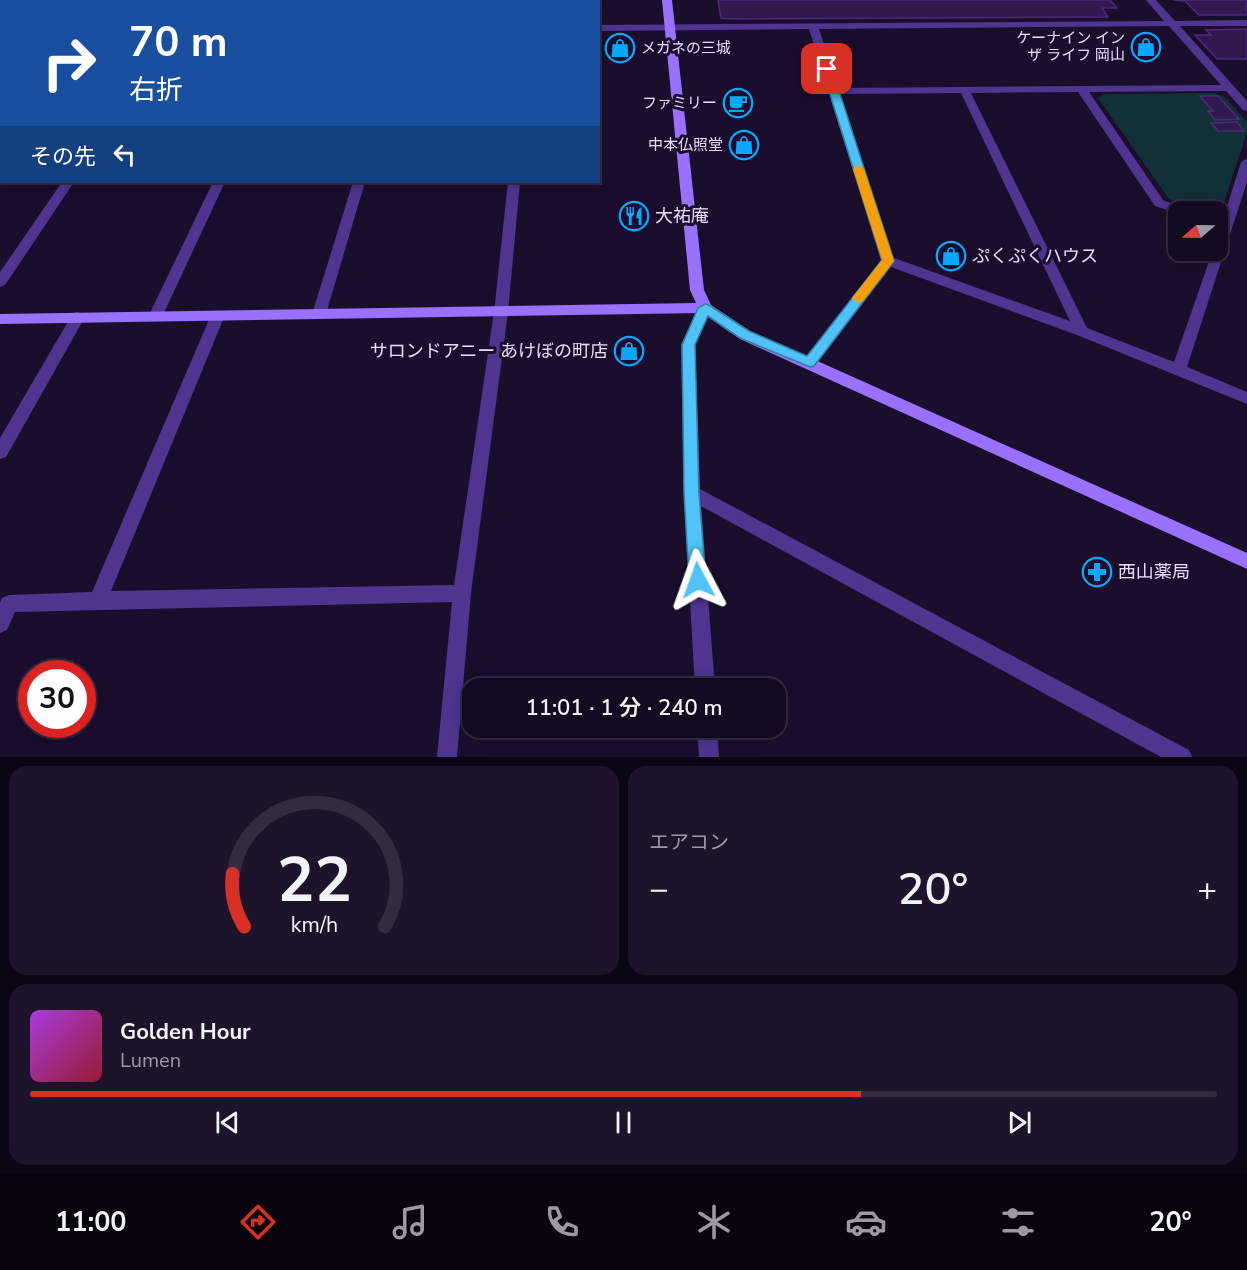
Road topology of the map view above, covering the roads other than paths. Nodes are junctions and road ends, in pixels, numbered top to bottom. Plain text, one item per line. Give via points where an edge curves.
1 (667, 0) edge
2 (1151, 0) edge
3 (1247, 23) edge
4 (1172, 24) junction
5 (813, 26) junction
6 (670, 27) junction
7 (600, 28) edge
8 (1229, 88) junction
9 (1082, 90) junction
10 (834, 91) junction
11 (965, 91) junction
12 (1247, 108) edge
13 (1247, 162) edge
14 (67, 183) edge
15 (219, 183) edge
16 (359, 183) edge
17 (514, 183) edge
18 (1168, 206) edge
19 (1228, 210) edge
20 (888, 261) junction
21 (1211, 261) edge
22 (0, 282) edge
23 (705, 308) junction
24 (501, 312) junction
25 (319, 314) junction
26 (218, 315) junction
27 (155, 316) junction
28 (78, 317) junction
29 (0, 319) edge
30 (1082, 331) junction
31 (810, 362) junction
32 (1178, 371) junction
33 (1247, 398) edge
34 (0, 452) edge
35 (692, 493) junction
36 (1247, 561) edge
37 (462, 593) junction
38 (98, 600) junction
39 (5, 604) edge
40 (0, 624) edge
41 (704, 678) edge
42 (708, 738) edge
43 (447, 757) edge
44 (709, 757) edge
45 (1182, 757) edge

1 - 6 street
2 - 4 street
3 - 4 street
4 - 5 street
4 - 8 street
5 - 6 street
5 - 10 street
6 - 7 street
6 - 23 street via 697,290
8 - 9 street
8 - 12 street
9 - 11 street
9 - 18 street via 1159,203
10 - 11 street
10 - 20 street
11 - 30 street
13 - 19 street
14 - 22 street
15 - 27 street
16 - 25 street
17 - 24 street
20 - 30 street
20 - 31 street
21 - 32 street
23 - 24 street
23 - 31 street via 745,334
23 - 35 street via 688,345
24 - 25 street
24 - 37 street
25 - 26 street
26 - 27 street
26 - 38 street
27 - 28 street
28 - 29 street
28 - 34 street
30 - 32 street
31 - 36 street
32 - 33 street
35 - 41 street
35 - 45 street
37 - 38 street
37 - 43 street
38 - 39 street
39 - 40 street
42 - 44 street

